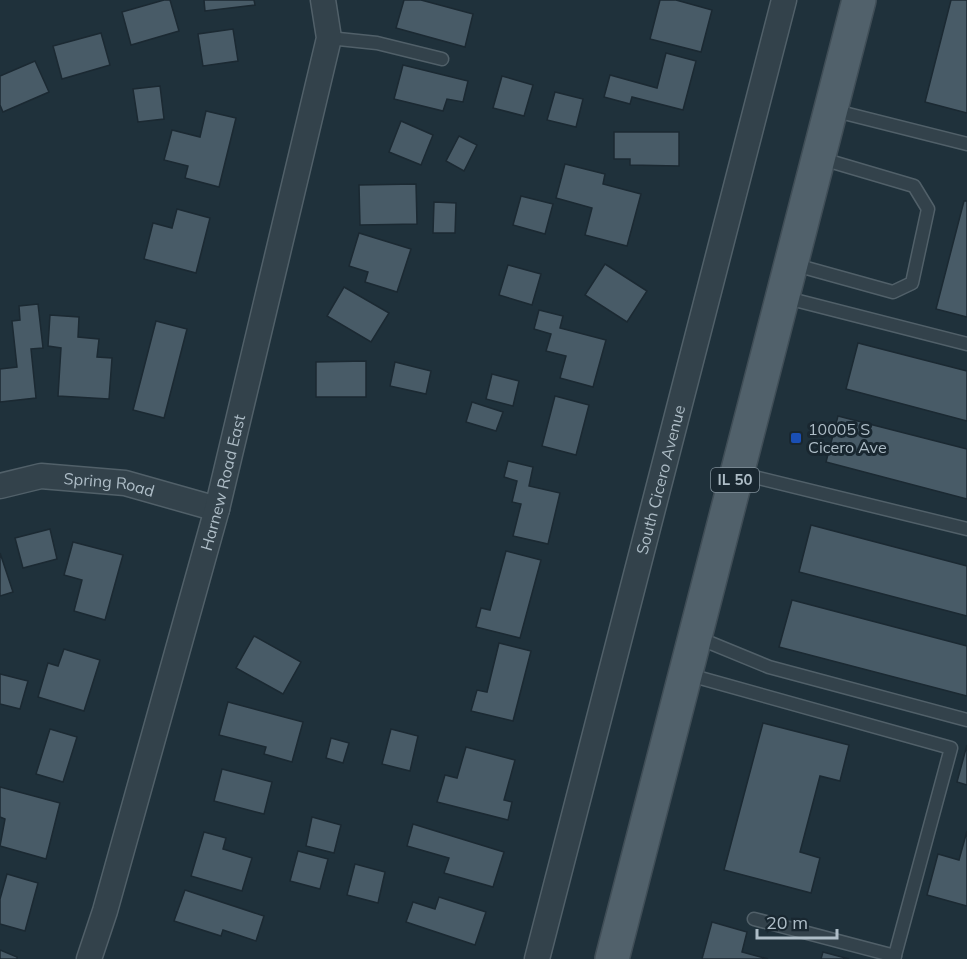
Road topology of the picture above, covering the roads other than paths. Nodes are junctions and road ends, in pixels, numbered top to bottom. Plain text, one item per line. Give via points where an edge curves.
1 (324, 0) edge
2 (784, 0) edge
3 (859, 0) edge
4 (329, 38) junction
5 (442, 59) dead end
6 (831, 110) junction
7 (967, 144) edge
8 (818, 158) junction
9 (791, 263) junction
10 (782, 297) junction
11 (967, 344) edge
12 (737, 472) junction
13 (0, 486) edge
14 (217, 509) junction
15 (967, 529) edge
16 (695, 636) junction
17 (685, 673) junction
18 (967, 720) edge
19 (754, 919) dead end
20 (895, 958) edge
21 (89, 959) edge
22 (537, 959) edge
23 (612, 959) edge

1 - 4 street, Harnew Road East
2 - 22 street, South Cicero Avenue
3 - 6 main road, IL 50
4 - 5 lane via 377,43
4 - 14 street, Harnew Road East
6 - 7 lane
6 - 8 main road, IL 50
8 - 9 main road, IL 50
8 - 9 lane via 914,186 928,210 912,283 893,292
9 - 10 main road, IL 50
10 - 11 lane
10 - 12 main road, IL 50
12 - 15 lane
12 - 16 main road, IL 50
13 - 14 street, Spring Road via 41,476 125,483
14 - 21 street, Harnew Road East
16 - 17 main road, IL 50
16 - 18 lane via 769,667
17 - 20 lane via 951,748
17 - 23 main road, IL 50
19 - 20 lane

